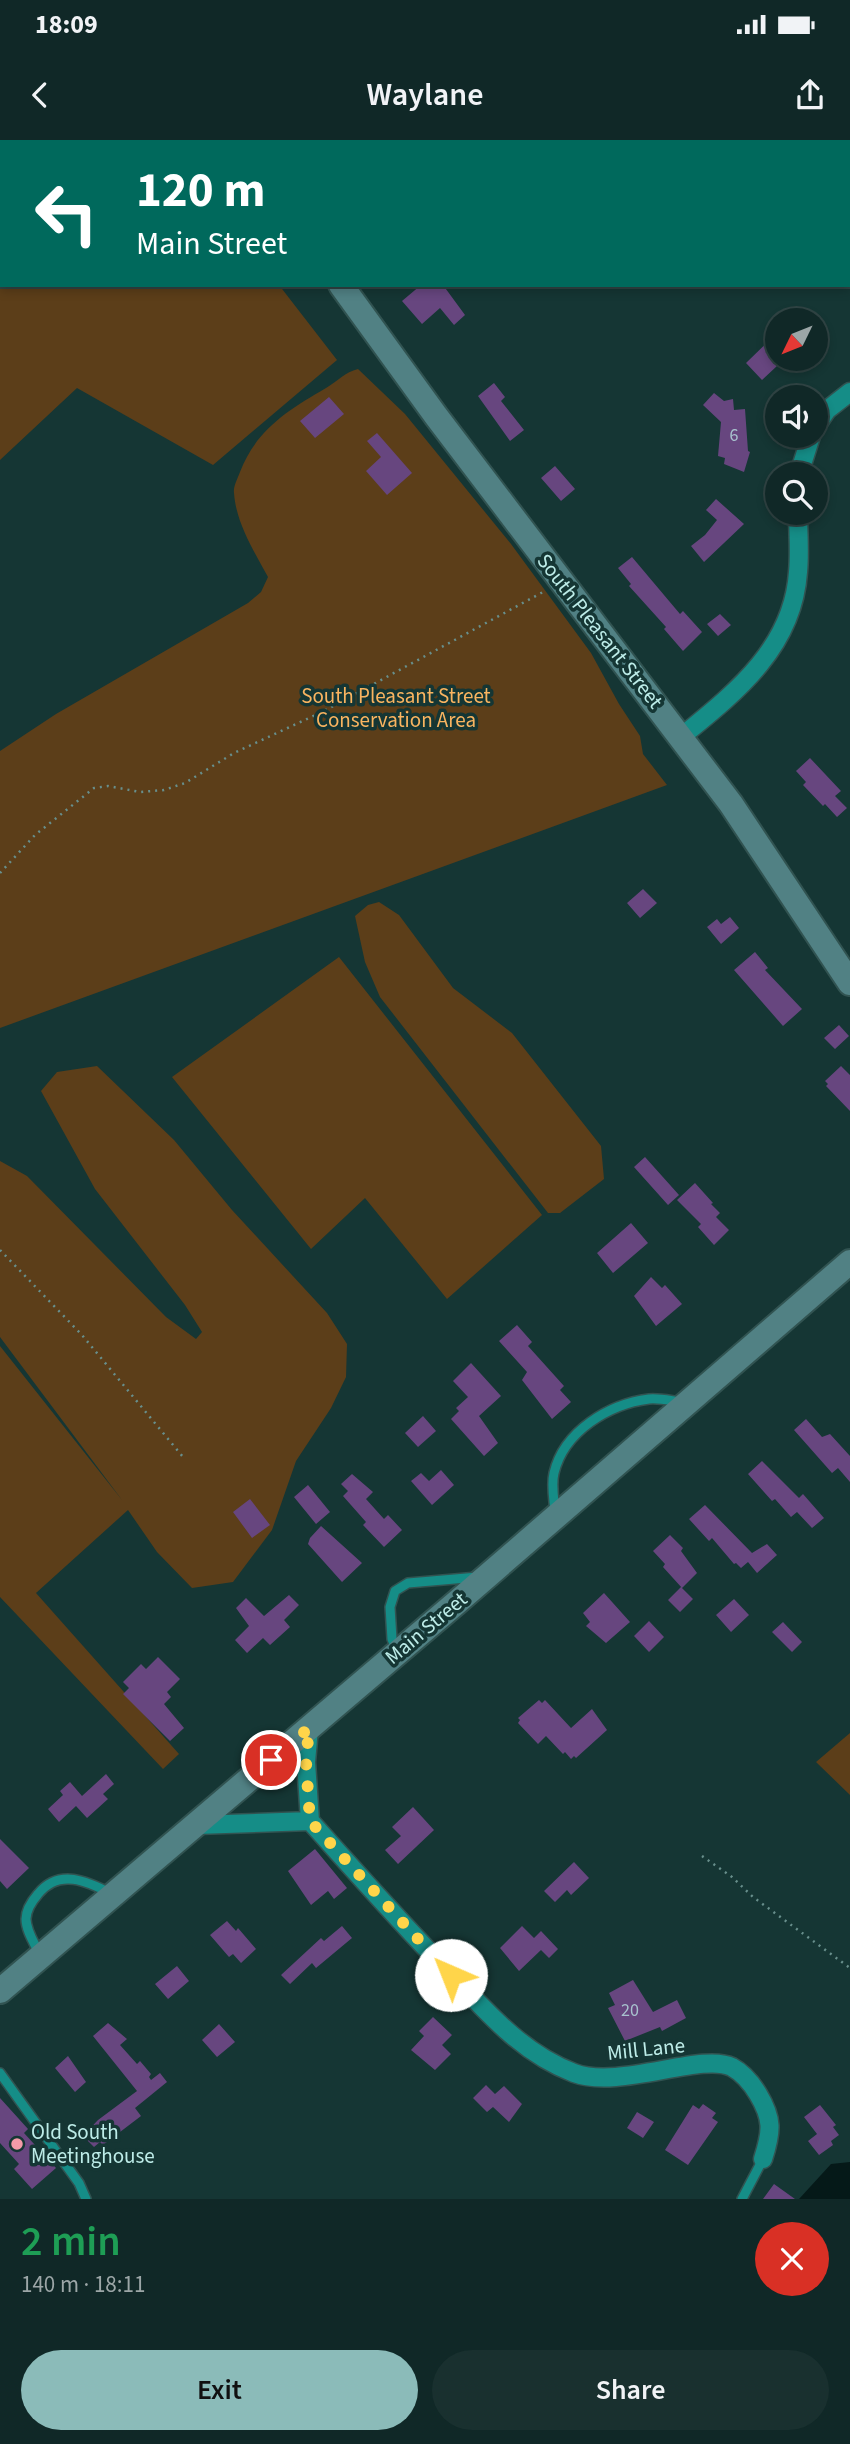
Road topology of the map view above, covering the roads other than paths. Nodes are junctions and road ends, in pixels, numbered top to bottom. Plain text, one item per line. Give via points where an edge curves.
1 (342, 287) edge
2 (850, 392) edge
3 (828, 409) edge
4 (798, 525) edge
5 (681, 737) junction
6 (850, 984) edge
7 (850, 1262) edge
8 (687, 1403) junction
9 (556, 1517) junction
10 (486, 1577) junction
11 (397, 1653) junction
12 (309, 1728) junction
13 (310, 1821) junction
14 (196, 1825) junction
15 (114, 1895) junction
16 (41, 1956) junction
17 (0, 1992) edge
18 (0, 2073) edge
19 (763, 2159) joint
20 (86, 2199) edge
21 (742, 2199) edge

1 - 5 main road, South Pleasant Street
2 - 3 street
4 - 5 street via 795,593 773,648 746,682
5 - 6 main road, South Pleasant Street
7 - 8 main road, Main Street
8 - 9 main road, Main Street
8 - 9 lane via 651,1399 623,1405 579,1432 561,1454 554,1475
9 - 10 main road, Main Street
10 - 11 main road, Main Street
10 - 11 lane via 408,1583 395,1591 390,1607
11 - 12 main road, Main Street
12 - 13 street
12 - 14 main road, Main Street
13 - 14 street
13 - 19 street, Mill Lane via 488,2012 546,2061 577,2074 613,2078 706,2064 732,2067 752,2083 769,2112 770,2137
14 - 15 main road, Main Street
15 - 16 main road, Main Street
15 - 16 lane via 84,1879 59,1878 42,1889 30,1904 26,1919
16 - 17 main road, Main Street
18 - 20 lane
19 - 21 lane

